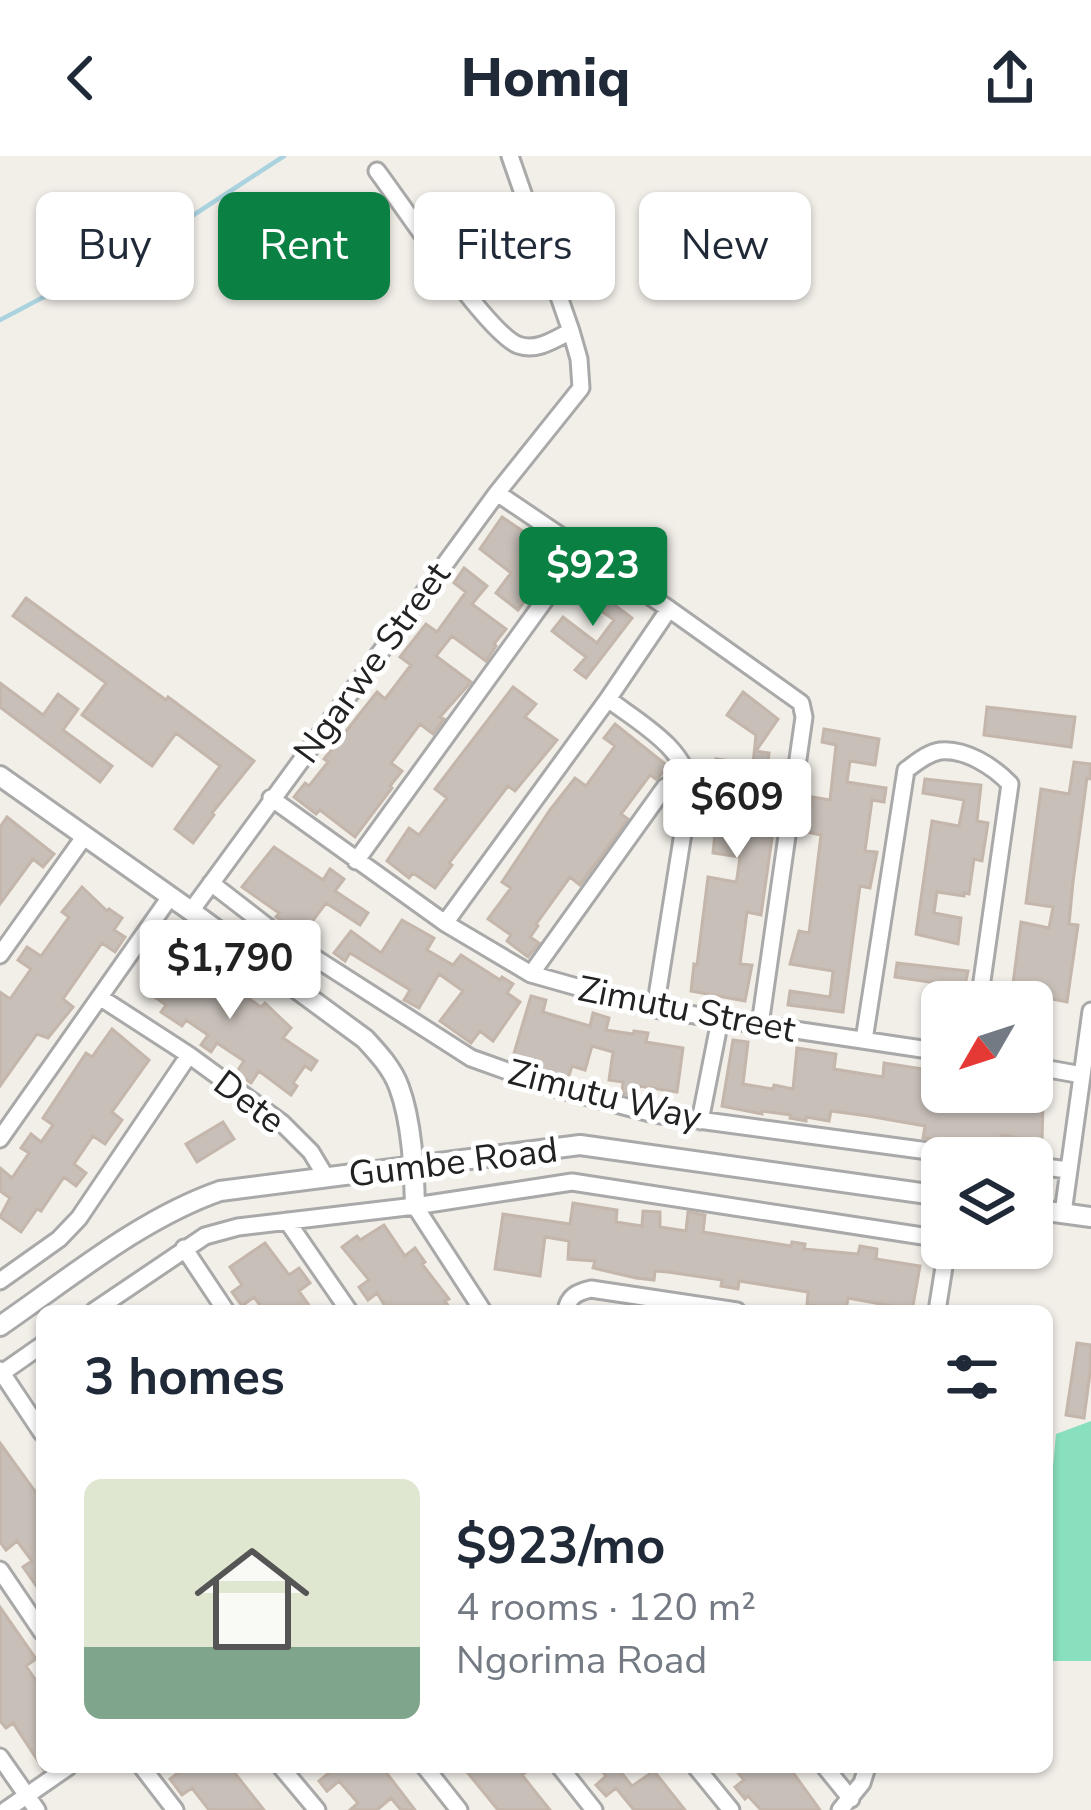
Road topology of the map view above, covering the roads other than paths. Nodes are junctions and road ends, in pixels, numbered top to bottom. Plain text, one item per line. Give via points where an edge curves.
1 (510, 156) edge
2 (377, 171) dead end
3 (571, 331) junction
4 (497, 493) junction
5 (581, 550) junction
6 (669, 609) junction
7 (608, 699) junction
8 (0, 776) edge
9 (689, 776) junction
10 (271, 798) junction
11 (84, 837) junction
12 (356, 861) junction
13 (212, 883) junction
14 (170, 897) junction
15 (191, 911) junction
16 (445, 923) junction
17 (0, 955) edge
18 (531, 974) junction
19 (983, 981) edge
20 (101, 998) junction
21 (656, 1009) junction
22 (1091, 1011) edge
23 (720, 1020) junction
24 (760, 1025) junction
25 (864, 1040) junction
26 (921, 1049) edge
27 (188, 1055) junction
28 (1053, 1070) edge
29 (1082, 1075) junction
30 (700, 1120) junction
31 (0, 1139) edge
32 (921, 1150) edge
33 (414, 1167) junction
34 (1053, 1168) edge
35 (1067, 1170) junction
36 (326, 1177) junction
37 (921, 1193) edge
38 (415, 1206) junction
39 (1053, 1212) edge
40 (1063, 1213) junction
41 (1091, 1217) edge
42 (287, 1221) junction
43 (921, 1236) edge
44 (184, 1248) junction
45 (944, 1269) edge
46 (0, 1280) edge
47 (103, 1305) edge
48 (222, 1305) edge
49 (345, 1305) edge
50 (479, 1305) edge
51 (567, 1305) edge
52 (696, 1305) edge
53 (938, 1305) edge
54 (0, 1327) edge
55 (36, 1349) edge
56 (1, 1371) edge
57 (36, 1424) edge
58 (0, 1570) edge
59 (36, 1623) edge
60 (0, 1757) edge
61 (59, 1773) edge
62 (149, 1773) edge
63 (286, 1773) edge
64 (430, 1773) edge
65 (565, 1773) edge
66 (701, 1773) edge
67 (828, 1773) edge
68 (865, 1773) edge
69 (26, 1795) junction
70 (846, 1805) edge
71 (6, 1810) edge
72 (37, 1810) edge
73 (175, 1810) edge
74 (317, 1810) edge
75 (459, 1810) edge
76 (594, 1810) edge
77 (730, 1810) edge

1 - 3 street, Ngarwe Street
2 - 3 street via 505,337 535,348
3 - 4 street, Ngarwe Street via 581,388
4 - 5 street
4 - 10 street, Ngarwe Street
5 - 6 street
5 - 12 street
6 - 7 street
6 - 24 street via 801,703
7 - 9 street via 664,742
7 - 16 street
8 - 11 street
9 - 18 street via 665,788
9 - 21 street
10 - 12 street, Zimutu Street
10 - 13 street, Ngarwe Street
11 - 14 street
11 - 17 street
12 - 16 street, Zimutu Street
13 - 15 street, Ngarwe Street
13 - 30 street, Zimutu Way via 471,1058 555,1088
14 - 15 street
14 - 20 street
15 - 33 street via 380,1055 400,1091
16 - 18 street, Zimutu Street
18 - 21 street, Zimutu Street
19 - 25 street via 1010,784 980,761 942,751 906,770
20 - 27 street, Dete
20 - 31 street
21 - 23 street, Zimutu Street
22 - 29 street
23 - 24 street, Zimutu Street
23 - 30 street
24 - 25 street, Zimutu Street
25 - 26 street, Zimutu Street
27 - 36 street, Dete via 282,1123
27 - 46 street via 79,1218
28 - 29 street
29 - 35 street
30 - 32 street, Zimutu Way
33 - 36 street, Gumbe Road
33 - 37 street, Gumbe Road via 580,1145
33 - 38 street
34 - 35 street
35 - 40 street
36 - 54 street, Gumbe Road via 185,1203
38 - 42 street
38 - 43 street via 572,1182
38 - 50 street
39 - 40 street
40 - 41 street
42 - 44 street via 205,1236
42 - 49 street
44 - 47 street
44 - 48 street
45 - 53 street
51 - 52 street via 591,1289
55 - 56 street
56 - 57 street
58 - 59 street
60 - 69 street
61 - 69 street
62 - 73 street
63 - 74 street
64 - 75 street
65 - 76 street
66 - 77 street
67 - 70 street
68 - 70 street
69 - 71 street
69 - 72 street

